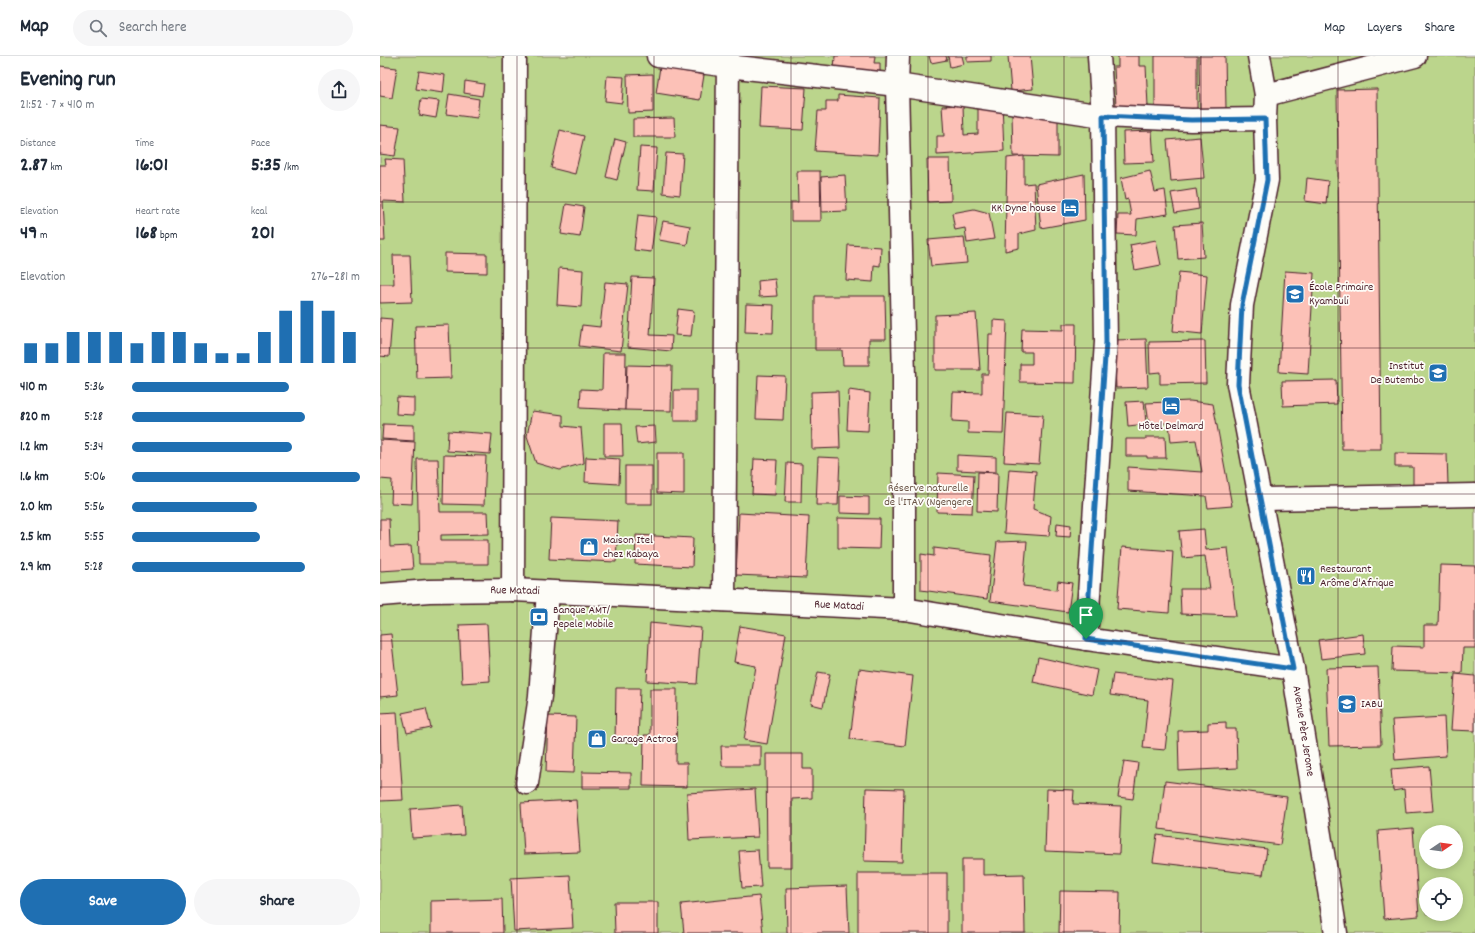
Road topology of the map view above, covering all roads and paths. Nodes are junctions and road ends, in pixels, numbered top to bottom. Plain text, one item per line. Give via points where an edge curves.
1 (515, 56) edge
2 (658, 56) edge
3 (898, 56) edge
4 (1099, 56) edge
5 (1260, 56) edge
6 (1415, 56) edge
7 (728, 61) edge
8 (897, 85) junction
9 (1266, 96) junction
10 (1103, 116) junction
11 (1265, 119) junction
12 (1475, 495) edge
13 (1260, 499) junction
14 (513, 590) junction
15 (548, 592) junction
16 (380, 595) edge
17 (724, 600) junction
18 (904, 609) junction
19 (1086, 639) junction
20 (1293, 669) junction
21 (527, 783) dead end
22 (1336, 933) edge

1 - 14 street
2 - 7 street
3 - 8 street
4 - 10 street
5 - 9 street, Avenue Père Jerome
6 - 9 street
7 - 8 street
7 - 17 street
8 - 10 street
8 - 18 street via 904,378
9 - 11 street, Avenue Père Jerome
10 - 11 street via 1191,120
10 - 19 street via 1106,342
11 - 13 street, Avenue Père Jerome via 1267,180 1242,305 1238,384
12 - 13 street
13 - 20 street, Avenue Père Jerome
14 - 15 street, Rue Matadi
14 - 16 street, Rue Matadi via 428,591
15 - 17 street, Rue Matadi
15 - 21 street via 540,696
17 - 18 street, Rue Matadi
18 - 19 street, Rue Matadi
19 - 20 street, Rue Matadi
20 - 22 street, Avenue Père Jerome

